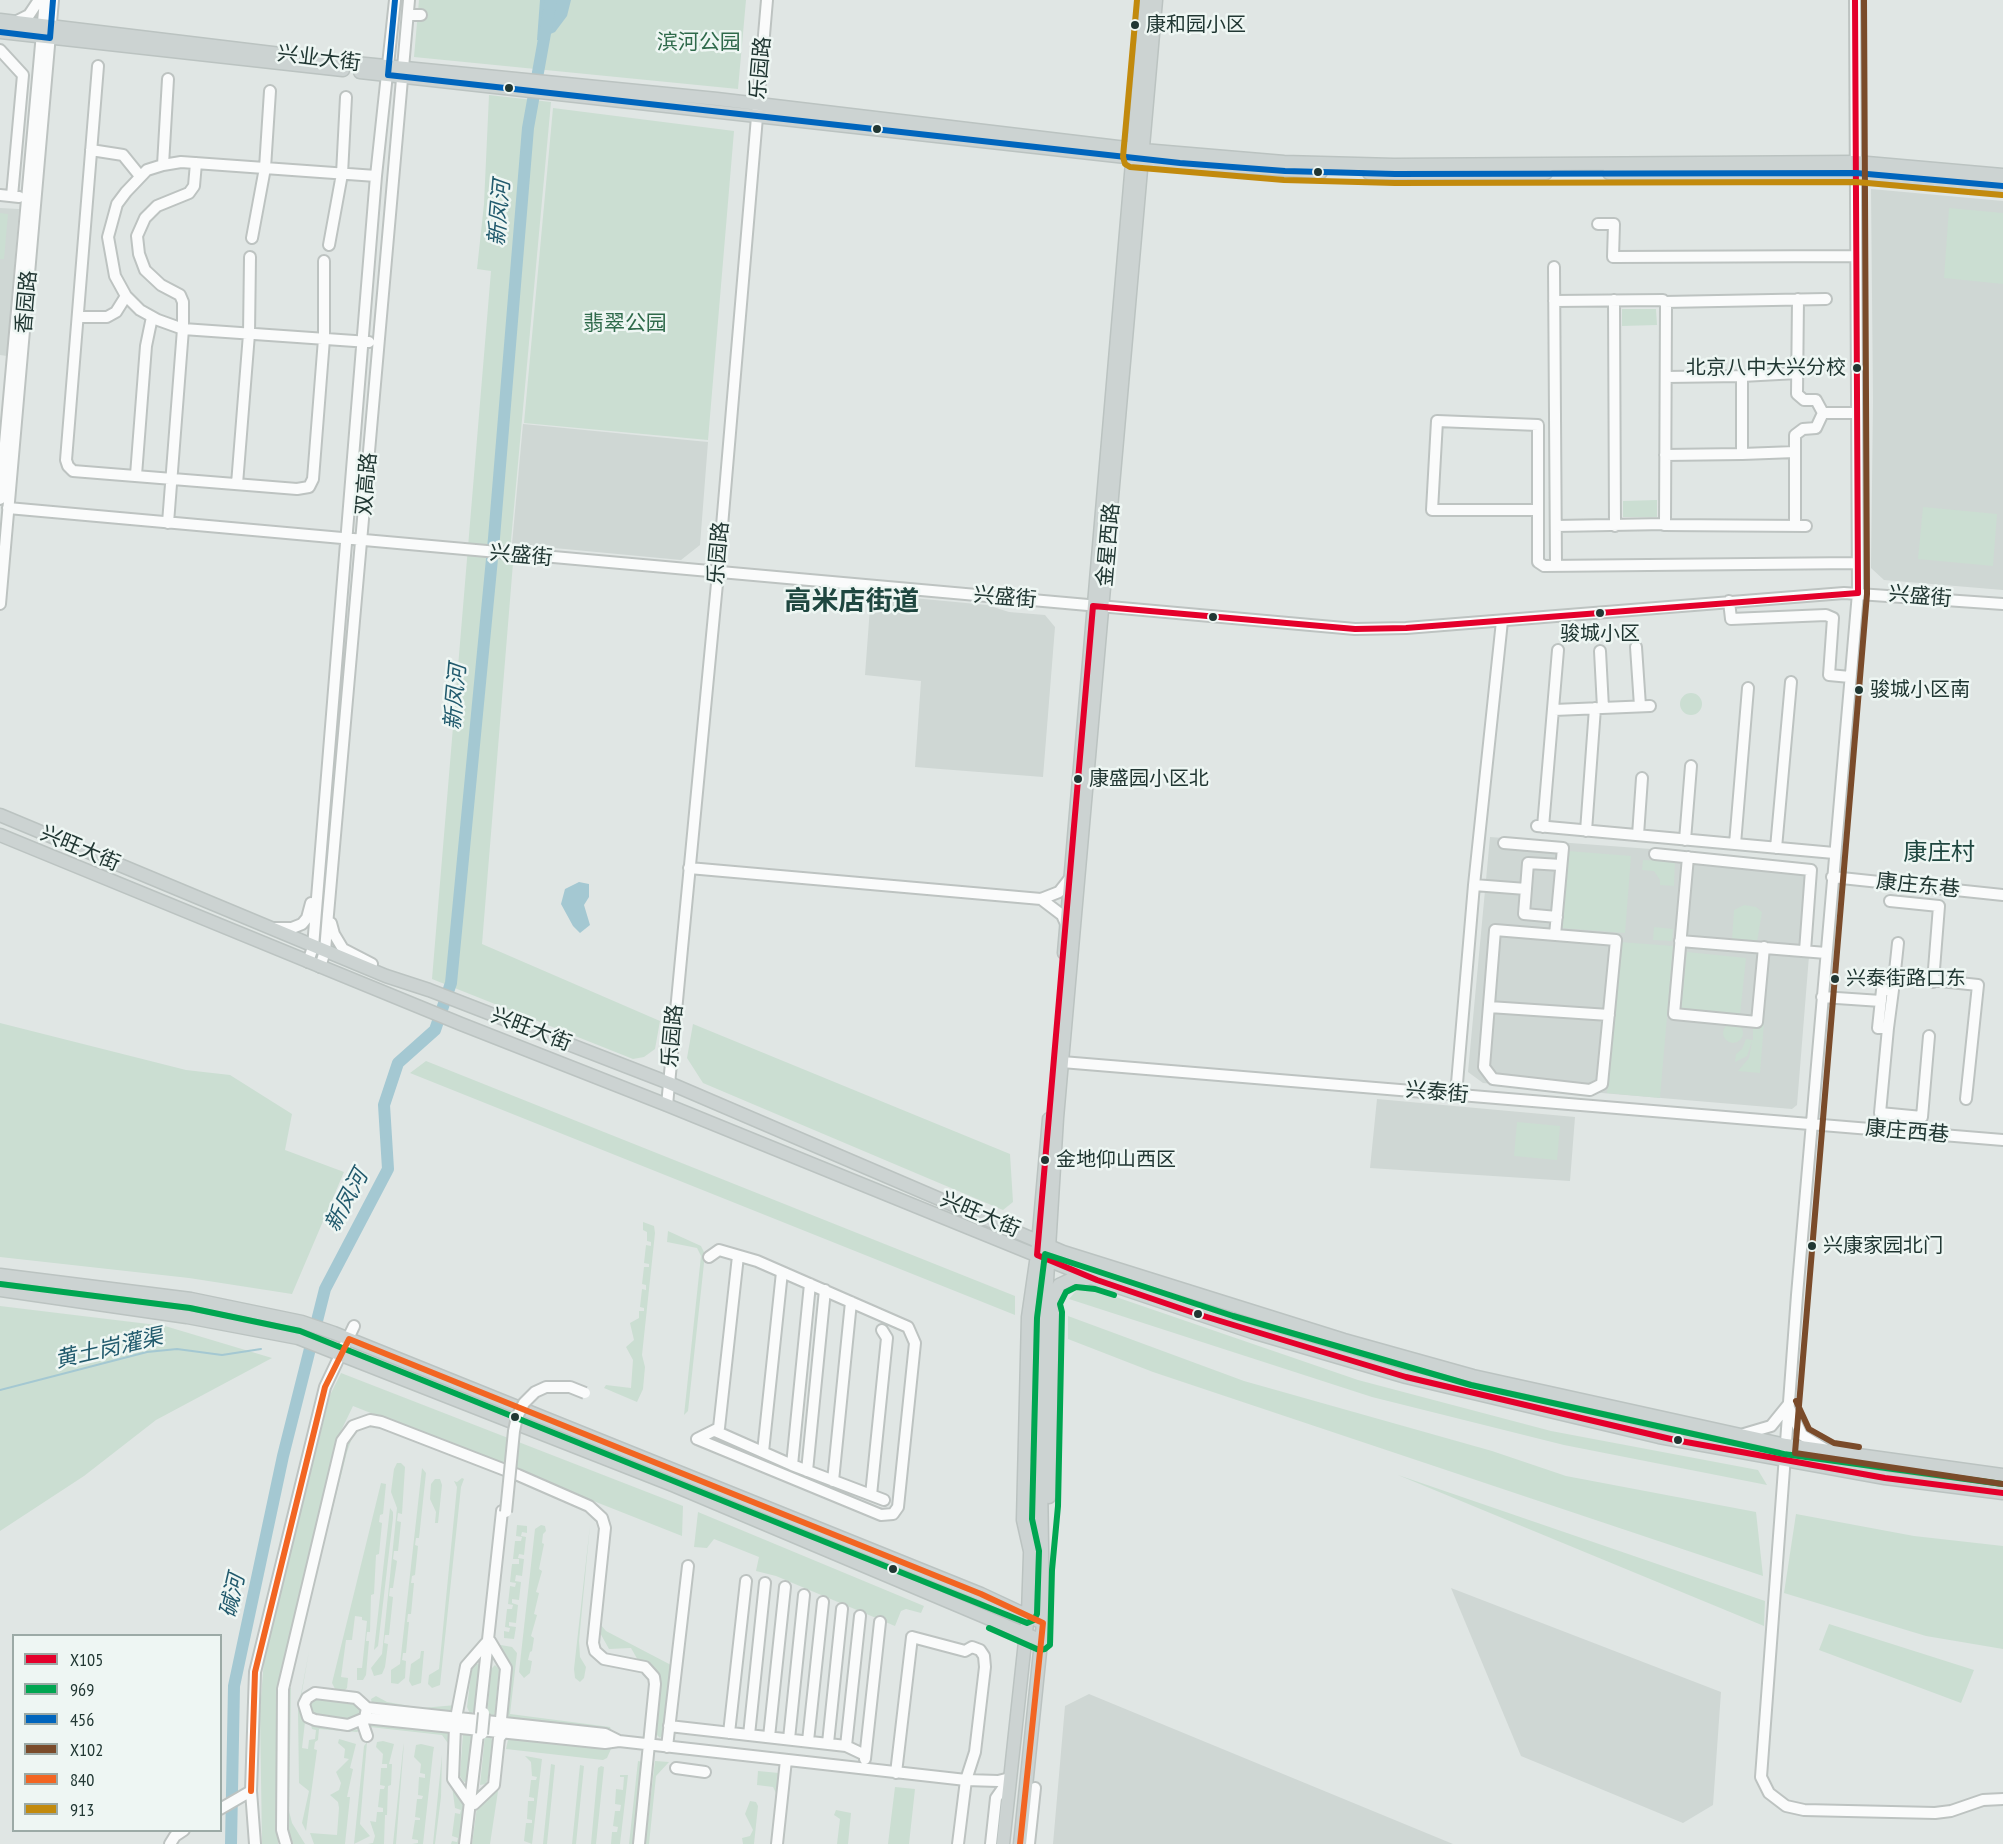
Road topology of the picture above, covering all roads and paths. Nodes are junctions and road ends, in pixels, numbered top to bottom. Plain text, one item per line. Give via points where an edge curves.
1 (39, 0) edge
2 (45, 0) edge
3 (53, 0) edge
4 (394, 0) edge
5 (409, 0) edge
6 (767, 0) edge
7 (1146, 0) edge
8 (1156, 0) edge
9 (1855, 0) edge
10 (408, 15) junction
11 (421, 15) dead end
12 (0, 20) edge
13 (15, 22) junction
14 (46, 31) junction
15 (0, 32) edge
16 (0, 50) edge
17 (98, 66) dead end
18 (388, 71) junction
19 (402, 72) junction
20 (168, 79) dead end
21 (270, 91) dead end
22 (346, 98) dead end
23 (757, 110) junction
24 (92, 150) junction
25 (1138, 154) junction
26 (196, 163) junction
27 (163, 165) junction
28 (1856, 167) junction
29 (265, 168) junction
30 (342, 174) junction
31 (2003, 175) edge
32 (140, 176) junction
33 (376, 176) junction
34 (2003, 186) edge
35 (0, 195) edge
36 (12, 196) junction
37 (26, 197) junction
38 (1598, 224) dead end
39 (252, 238) dead end
40 (329, 245) dead end
41 (1855, 256) junction
42 (250, 257) dead end
43 (324, 261) dead end
44 (1554, 267) dead end
45 (126, 296) junction
46 (1798, 299) junction
47 (1826, 299) dead end
48 (1614, 300) junction
49 (1554, 301) junction
50 (1664, 302) junction
51 (78, 317) junction
52 (152, 317) junction
53 (183, 329) junction
54 (249, 334) junction
55 (324, 339) junction
56 (363, 342) junction
57 (379, 343) junction
58 (1797, 373) junction
59 (1742, 376) junction
60 (1666, 377) junction
61 (1855, 412) junction
62 (1823, 413) junction
63 (1795, 452) junction
64 (1742, 454) junction
65 (1665, 455) junction
66 (136, 476) junction
67 (171, 478) junction
68 (237, 484) junction
69 (0, 499) edge
70 (8, 508) junction
71 (1538, 510) junction
72 (168, 523) junction
73 (1664, 525) junction
74 (1556, 526) junction
75 (1615, 526) junction
76 (347, 539) junction
77 (363, 541) junction
78 (1857, 563) junction
79 (1556, 565) junction
80 (718, 573) junction
81 (1858, 593) junction
82 (1729, 601) junction
83 (0, 604) edge
84 (2003, 604) edge
85 (1098, 607) junction
86 (1502, 621) junction
87 (1636, 647) dead end
88 (1558, 650) dead end
89 (1600, 651) dead end
90 (1850, 677) junction
91 (1791, 682) dead end
92 (1748, 687) dead end
93 (1599, 708) junction
94 (1554, 710) junction
95 (1691, 766) dead end
96 (1642, 778) dead end
97 (0, 815) edge
98 (1586, 831) junction
99 (0, 835) edge
100 (1638, 836) junction
101 (1685, 840) junction
102 (1504, 843) dead end
103 (1735, 844) junction
104 (1776, 848) junction
105 (1834, 853) junction
106 (1655, 854) dead end
107 (1688, 857) junction
108 (321, 861) junction
109 (1561, 865) junction
110 (689, 868) junction
111 (1832, 877) junction
112 (1070, 878) junction
113 (1474, 885) junction
114 (1526, 889) junction
115 (2003, 895) edge
116 (1041, 900) junction
117 (1890, 902) dead end
118 (328, 914) junction
119 (1557, 916) junction
120 (1066, 924) junction
121 (272, 929) junction
122 (1555, 935) junction
123 (1680, 941) junction
124 (1898, 943) dead end
125 (272, 947) junction
126 (1764, 947) junction
127 (319, 949) junction
128 (1804, 951) junction
129 (1826, 953) junction
130 (347, 960) junction
131 (314, 965) junction
132 (340, 975) junction
133 (1921, 979) dead end
134 (1933, 982) junction
135 (407, 983) junction
136 (1893, 990) junction
137 (1822, 997) junction
138 (1881, 1001) junction
139 (1489, 1007) junction
140 (1609, 1014) junction
141 (1888, 1028) junction
142 (1929, 1036) dead end
143 (1062, 1062) junction
144 (669, 1083) junction
145 (1456, 1095) junction
146 (1966, 1099) dead end
147 (667, 1105) junction
148 (1812, 1124) junction
149 (2003, 1140) edge
150 (1042, 1250) junction
151 (738, 1256) junction
152 (710, 1257) dead end
153 (782, 1272) junction
154 (0, 1275) edge
155 (1097, 1280) junction
156 (810, 1284) junction
157 (1045, 1287) junction
158 (0, 1290) edge
159 (825, 1290) junction
160 (191, 1299) junction
161 (851, 1302) junction
162 (1050, 1304) junction
163 (243, 1310) junction
164 (186, 1317) junction
165 (232, 1324) junction
166 (354, 1326) dead end
167 (882, 1330) dead end
168 (1044, 1330) junction
169 (349, 1339) junction
170 (342, 1353) junction
171 (585, 1393) dead end
172 (1788, 1405) junction
173 (715, 1431) junction
174 (1744, 1434) junction
175 (1785, 1445) junction
176 (763, 1452) junction
177 (1831, 1452) junction
178 (1785, 1461) junction
179 (792, 1465) junction
180 (807, 1471) junction
181 (2003, 1475) edge
182 (833, 1481) junction
183 (2003, 1493) edge
184 (871, 1495) junction
185 (884, 1500) dead end
186 (688, 1566) dead end
187 (1043, 1570) junction
188 (746, 1581) dead end
189 (765, 1583) dead end
190 (785, 1587) dead end
191 (804, 1595) dead end
192 (985, 1596) junction
193 (823, 1602) dead end
194 (842, 1609) dead end
195 (972, 1611) junction
196 (1028, 1614) junction
197 (860, 1616) dead end
198 (880, 1622) dead end
199 (1043, 1623) junction
200 (1026, 1634) junction
201 (1042, 1641) junction
202 (488, 1642) junction
203 (486, 1664) junction
204 (365, 1716) junction
205 (461, 1723) junction
206 (669, 1726) junction
207 (500, 1728) junction
208 (729, 1732) junction
209 (749, 1735) junction
210 (367, 1736) dead end
211 (769, 1737) junction
212 (789, 1739) junction
213 (808, 1741) junction
214 (828, 1743) junction
215 (649, 1745) junction
216 (846, 1746) junction
217 (667, 1747) junction
218 (866, 1755) junction
219 (786, 1760) junction
220 (676, 1768) dead end
221 (864, 1769) junction
222 (705, 1772) dead end
223 (896, 1773) junction
224 (1010, 1778) junction
225 (966, 1780) junction
226 (474, 1784) junction
227 (1035, 1788) dead end
228 (246, 1794) junction
229 (2003, 1799) edge
230 (472, 1803) junction
231 (222, 1808) edge
232 (181, 1832) edge
233 (170, 1844) edge
234 (255, 1844) edge
235 (286, 1844) edge
236 (467, 1844) edge
237 (639, 1844) edge
238 (777, 1844) edge
239 (958, 1844) edge
240 (991, 1844) edge
241 (1003, 1844) edge
242 (1020, 1844) edge
243 (1029, 1844) edge

1 - 13 street via 29,15
2 - 14 street, 香园路
3 - 14 street, 香园路
4 - 18 street, 双高路
5 - 10 street, 双高路
6 - 23 street, 乐园路
7 - 25 main road, 金星西路
8 - 25 main road, 金星西路
9 - 28 street
10 - 11 street
10 - 19 street, 双高路
12 - 13 main road, 兴业大街
13 - 14 main road, 兴业大街
14 - 15 main road, 兴业大街
14 - 18 main road, 兴业大街
14 - 37 street, 香园路
14 - 70 street, 香园路
16 - 36 street via 23,75
17 - 24 street
18 - 19 main road, 兴业大街
18 - 33 street, 双高路
19 - 23 main road, 兴业大街
19 - 57 street, 双高路
20 - 27 street
21 - 29 street
22 - 30 street
23 - 25 main road, 兴业大街
23 - 80 street, 乐园路
24 - 32 street via 123,155
24 - 51 street
25 - 28 main road, 兴业大街 via 1394,165
25 - 85 main road, 金星西路
26 - 27 street
26 - 29 street
26 - 53 street via 194,186 189,193 157,206 145,218 137,236 145,270 180,295
27 - 32 street
28 - 31 main road, 兴业大街
28 - 34 main road, 兴业大街
28 - 41 street
29 - 30 street
29 - 39 street
30 - 33 street
30 - 40 street
32 - 45 street via 117,204 108,237 115,276
33 - 56 street, 双高路
35 - 36 street
36 - 37 street
37 - 69 street, 香园路
38 - 41 street via 1614,225 1613,257
41 - 61 street
42 - 54 street
43 - 55 street
44 - 49 street
45 - 51 street via 116,312 107,317
45 - 52 street
46 - 47 street
46 - 50 street
46 - 58 street
48 - 49 street
48 - 50 street
48 - 75 street
49 - 74 street
50 - 60 street
51 - 66 street via 68,466 73,471
52 - 53 street
52 - 66 street via 146,346
53 - 54 street
53 - 67 street
54 - 55 street
54 - 68 street
55 - 56 street
55 - 68 street via 313,479 309,488
56 - 57 street
56 - 76 street, 双高路
57 - 77 street, 双高路
58 - 59 street
58 - 62 street via 1797,394 1803,400 1816,400
59 - 60 street
59 - 64 street
60 - 65 street
61 - 62 street
61 - 78 street
62 - 63 street via 1816,428 1803,429 1795,435
63 - 64 street
63 - 73 street via 1801,526
64 - 65 street
65 - 73 street
66 - 67 street
67 - 68 street
67 - 72 street
70 - 72 street, 兴盛街
70 - 83 street, 香园路
71 - 71 street via 1538,425 1437,422 1432,510
71 - 79 street via 1538,562
72 - 76 street, 兴盛街
73 - 75 street
74 - 75 street
74 - 79 street
76 - 77 street, 兴盛街
76 - 108 street, 双高路
77 - 80 street, 兴盛街
77 - 118 street, 双高路
78 - 79 street
78 - 81 street
80 - 85 street, 兴盛街
80 - 110 street, 乐园路
81 - 82 street, 兴盛街
81 - 84 street, 兴盛街
81 - 90 street
82 - 86 street, 兴盛街
82 - 90 street via 1731,619 1826,615 1833,618 1829,675
85 - 86 street, 兴盛街 via 1355,628
85 - 112 main road, 金星西路
85 - 143 main road, 金星西路
86 - 113 street
87 - 93 street via 1645,706
88 - 94 street
89 - 93 street
90 - 105 street
91 - 104 street
92 - 103 street
93 - 94 street
93 - 98 street
94 - 98 street via 1540,827
95 - 101 street
96 - 100 street
97 - 121 main road, 兴旺大街
98 - 100 street
99 - 125 main road, 兴旺大街
100 - 101 street
101 - 103 street
102 - 109 street via 1563,848
103 - 104 street
104 - 105 street
105 - 111 street
106 - 107 street
107 - 123 street
107 - 128 street via 1811,870
108 - 121 street via 307,918 292,928
108 - 127 street, 双高路
109 - 114 street via 1528,863
109 - 119 street
110 - 116 street
110 - 144 street, 乐园路
111 - 115 street, 康庄东巷
111 - 129 street
112 - 116 street via 1059,892
112 - 120 main road, 金星西路
113 - 114 street
113 - 145 street
114 - 119 street via 1524,914
116 - 120 street via 1062,915
117 - 134 street via 1939,906
118 - 127 street, 双高路
118 - 135 street via 343,949
119 - 122 street
120 - 150 main road, 金星西路
121 - 125 main road via 280,942
121 - 127 main road, 兴旺大街
122 - 139 street via 1495,930
122 - 140 street via 1616,940
123 - 126 street
123 - 126 street via 1674,1014 1711,1019 1757,1022
124 - 136 street
125 - 131 main road, 兴旺大街
126 - 128 street
127 - 130 main road, 兴旺大街
127 - 131 street, 双高路
128 - 129 street
129 - 137 street
130 - 132 main road via 338,964
130 - 135 main road, 兴旺大街
131 - 132 main road, 兴旺大街
132 - 147 main road, 兴旺大街
133 - 134 street
134 - 146 street via 1978,985
135 - 144 main road, 兴旺大街
136 - 138 street via 1882,990
136 - 141 street
137 - 138 street
137 - 148 street
138 - 141 street via 1878,1028
139 - 140 street
139 - 140 street via 1484,1067 1493,1080 1590,1090 1602,1084
141 - 142 street via 1880,1113 1922,1117
143 - 145 street, 兴泰街
143 - 150 main road, 金星西路
144 - 147 street, 乐园路
144 - 150 main road, 兴旺大街
145 - 148 street, 兴泰街
147 - 150 main road, 兴旺大街
148 - 149 street, 康庄西巷
148 - 172 street
150 - 155 main road, 兴旺大街
150 - 157 main road, 金星西路
150 - 174 main road, 兴旺大街 via 1462,1373 1674,1422
150 - 196 main road via 1028,1317 1023,1520 1030,1551
151 - 152 street via 719,1250
151 - 153 street
151 - 173 street via 719,1428
153 - 156 street
153 - 176 street
154 - 160 main road
155 - 162 main road via 1065,1281
155 - 178 main road, 兴旺大街 via 1252,1332 1406,1377 1659,1437
156 - 159 street
156 - 179 street
157 - 162 main road
157 - 168 main road, 金星西路
158 - 164 main road
159 - 161 street
159 - 180 street
160 - 163 main road
160 - 164 main road via 200,1309
161 - 173 street via 908,1327 915,1343 900,1498 893,1514 880,1515 697,1439
161 - 182 street
162 - 168 main road
162 - 187 main road via 1053,1312 1049,1506
163 - 165 main road via 229,1314
163 - 169 main road via 302,1322
164 - 165 main road
165 - 170 main road via 298,1338
166 - 169 street
167 - 184 street via 887,1338
168 - 187 main road, 金星西路
169 - 170 street
169 - 192 main road
170 - 195 main road via 675,1486
170 - 228 street via 326,1387 255,1672
171 - 202 street, bridge via 546,1387 529,1396 517,1417
172 - 174 street via 1771,1426
172 - 175 street
172 - 177 street via 1803,1435
173 - 176 street
174 - 175 main road, 兴旺大街
175 - 177 main road, 兴旺大街
175 - 178 street
176 - 179 street
177 - 181 main road, 兴旺大街
178 - 183 main road, 兴旺大街
178 - 229 street via 1761,1777 1769,1792 1786,1806 1804,1810 1935,1813 1983,1800
179 - 180 street
180 - 182 street
182 - 184 street
184 - 185 street
186 - 206 street
187 - 199 main road, 金星西路
188 - 208 street
189 - 209 street
190 - 211 street
191 - 212 street
192 - 195 main road via 982,1608
192 - 196 main road
193 - 213 street
194 - 214 street
195 - 200 main road
196 - 199 main road
196 - 200 main road
197 - 216 street
198 - 218 street
199 - 201 main road, 金星西路
200 - 201 main road
200 - 224 main road
201 - 242 main road, 金星西路
202 - 203 street
202 - 205 street via 466,1666
202 - 207 street via 506,1668
203 - 205 street via 477,1659 468,1668
203 - 207 street via 498,1661 502,1666
203 - 226 street, bridge
204 - 204 street via 356,1698 321,1693 311,1695 304,1704 308,1717 315,1720 348,1725
204 - 205 street
204 - 210 street
205 - 207 street
205 - 226 street via 456,1774 460,1784
205 - 230 street via 453,1779
206 - 208 street
206 - 217 street
207 - 215 street via 605,1734 619,1741
207 - 226 street via 490,1782 484,1789
207 - 230 street via 494,1785
208 - 209 street
209 - 211 street
211 - 212 street
212 - 213 street
213 - 214 street
214 - 216 street
215 - 217 street
215 - 235 street via 654,1677 645,1667 604,1659 593,1643 605,1528 598,1513 518,1475 381,1422 364,1421 349,1429 342,1441 283,1689 282,1830
215 - 237 street
216 - 218 street
217 - 219 street
218 - 221 street
219 - 221 street
219 - 238 street
220 - 222 street
221 - 223 street
223 - 225 street
223 - 225 street via 912,1637 964,1651 972,1647 984,1656 975,1752
224 - 225 street
224 - 240 street via 996,1798
224 - 241 main road
225 - 239 street
226 - 230 street
227 - 243 street
228 - 231 street
228 - 234 street
230 - 236 street
232 - 233 street

